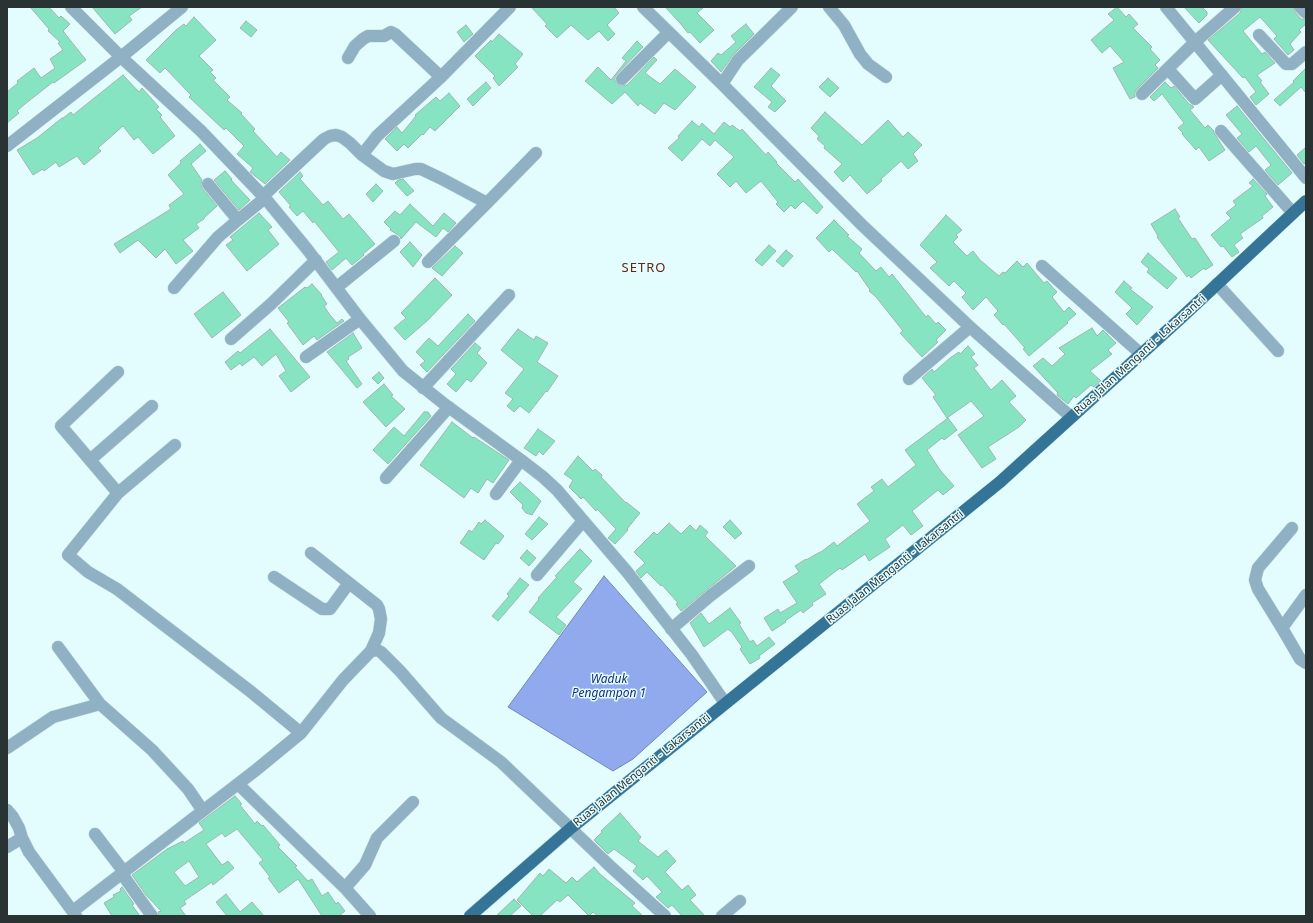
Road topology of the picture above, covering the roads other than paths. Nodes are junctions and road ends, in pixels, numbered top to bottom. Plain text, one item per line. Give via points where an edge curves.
1 (71, 7) edge
2 (182, 7) edge
3 (510, 7) edge
4 (643, 7) edge
5 (792, 7) edge
6 (829, 7) edge
7 (1166, 7) edge
8 (1235, 7) edge
9 (1300, 7) edge
10 (1306, 13) edge
11 (668, 32) junction
12 (1259, 35) dead end
13 (1195, 42) junction
14 (1306, 52) edge
15 (121, 57) junction
16 (348, 58) dead end
17 (1168, 69) junction
18 (1222, 75) junction
19 (886, 76) dead end
20 (441, 77) junction
21 (622, 79) dead end
22 (722, 84) junction
23 (1142, 94) dead end
24 (1221, 131) dead end
25 (7, 146) edge
26 (536, 153) dead end
27 (362, 154) junction
28 (1306, 178) edge
29 (208, 184) dead end
30 (264, 197) junction
31 (1306, 201) edge
32 (488, 203) junction
33 (1294, 213) junction
34 (238, 220) junction
35 (394, 241) dead end
36 (316, 260) junction
37 (428, 262) dead end
38 (1042, 266) dead end
39 (1217, 284) junction
40 (337, 287) junction
41 (174, 288) dead end
42 (509, 295) dead end
43 (360, 319) junction
44 (970, 327) junction
45 (231, 339) dead end
46 (1278, 351) dead end
47 (1141, 354) junction
48 (306, 357) dead end
49 (118, 372) dead end
50 (909, 379) dead end
51 (423, 388) junction
52 (152, 406) dead end
53 (449, 407) junction
54 (1071, 417) junction
55 (175, 445) dead end
56 (90, 460) junction
57 (521, 460) junction
58 (386, 478) dead end
59 (118, 494) junction
60 (496, 494) dead end
61 (583, 521) junction
62 (1292, 528) dead end
63 (310, 553) dead end
64 (749, 566) dead end
65 (537, 575) dead end
66 (274, 577) dead end
67 (349, 583) junction
68 (1306, 595) edge
69 (1282, 628) junction
70 (671, 629) junction
71 (58, 647) dead end
72 (371, 651) junction
73 (1306, 663) edge
74 (725, 703) junction
75 (100, 704) junction
76 (301, 733) junction
77 (7, 748) edge
78 (238, 784) junction
79 (413, 802) dead end
80 (7, 810) edge
81 (203, 811) junction
82 (571, 828) junction
83 (95, 834) dead end
84 (22, 838) junction
85 (7, 847) edge
86 (123, 873) junction
87 (345, 888) junction
88 (740, 901) dead end
89 (75, 915) edge
90 (152, 916) edge
91 (370, 916) edge
92 (470, 916) edge
93 (665, 916) edge
94 (722, 916) edge

1 - 15 street
2 - 15 street
3 - 20 street
4 - 11 street
5 - 22 street via 738,60
6 - 19 street via 844,25 868,64
7 - 13 street
8 - 13 street
9 - 10 street
11 - 21 street
11 - 22 street
12 - 14 street via 1286,64 1292,64
13 - 17 street
13 - 18 street
15 - 25 street
15 - 30 street via 201,130
16 - 20 street via 363,39 368,36 384,36 391,32
17 - 18 street via 1195,100
17 - 23 street
18 - 28 street
20 - 27 street via 377,136
22 - 44 street via 862,225
24 - 33 street
26 - 32 street
27 - 30 street via 342,137 330,136
27 - 32 street via 384,171 393,174 421,170
29 - 34 street
30 - 34 street
30 - 36 street
31 - 33 main road, Ruas Jalan Menganti - Lakarsantri
32 - 37 street
33 - 39 main road, Ruas Jalan Menganti - Lakarsantri
34 - 41 street via 218,237
35 - 40 street
36 - 40 street
36 - 45 street
38 - 47 street
39 - 46 street
39 - 47 main road, Ruas Jalan Menganti - Lakarsantri
40 - 43 street
42 - 51 street
43 - 48 street
43 - 51 street via 403,371
44 - 50 street
44 - 54 street
47 - 54 main road, Ruas Jalan Menganti - Lakarsantri
49 - 56 street via 61,426
51 - 53 street
52 - 56 street
53 - 57 street
53 - 58 street
54 - 74 main road, Ruas Jalan Menganti - Lakarsantri via 1000,482
55 - 59 street
56 - 59 street
57 - 60 street
57 - 61 street via 557,490
59 - 76 street via 68,555 88,572 117,589
61 - 65 street
61 - 70 street via 628,573
62 - 69 street via 1255,574 1258,589
63 - 67 street
64 - 70 street
66 - 67 street via 322,609 330,609
67 - 72 street via 374,602 379,609 379,633
68 - 69 street
69 - 73 street via 1300,659
70 - 74 street
71 - 75 street
72 - 76 street via 343,680
72 - 82 street via 380,652 441,718 501,762
74 - 82 main road, Ruas Jalan Menganti - Lakarsantri
75 - 77 street via 52,717
75 - 81 street via 152,750 188,789
76 - 78 street
78 - 81 street
78 - 87 street
79 - 87 street via 376,838 365,865
80 - 84 street via 19,828
81 - 86 street
82 - 92 main road, Ruas Jalan Menganti - Lakarsantri
82 - 93 street
83 - 86 street
84 - 85 street
84 - 89 street via 29,852
86 - 89 street
86 - 90 street
87 - 91 street
88 - 94 street

